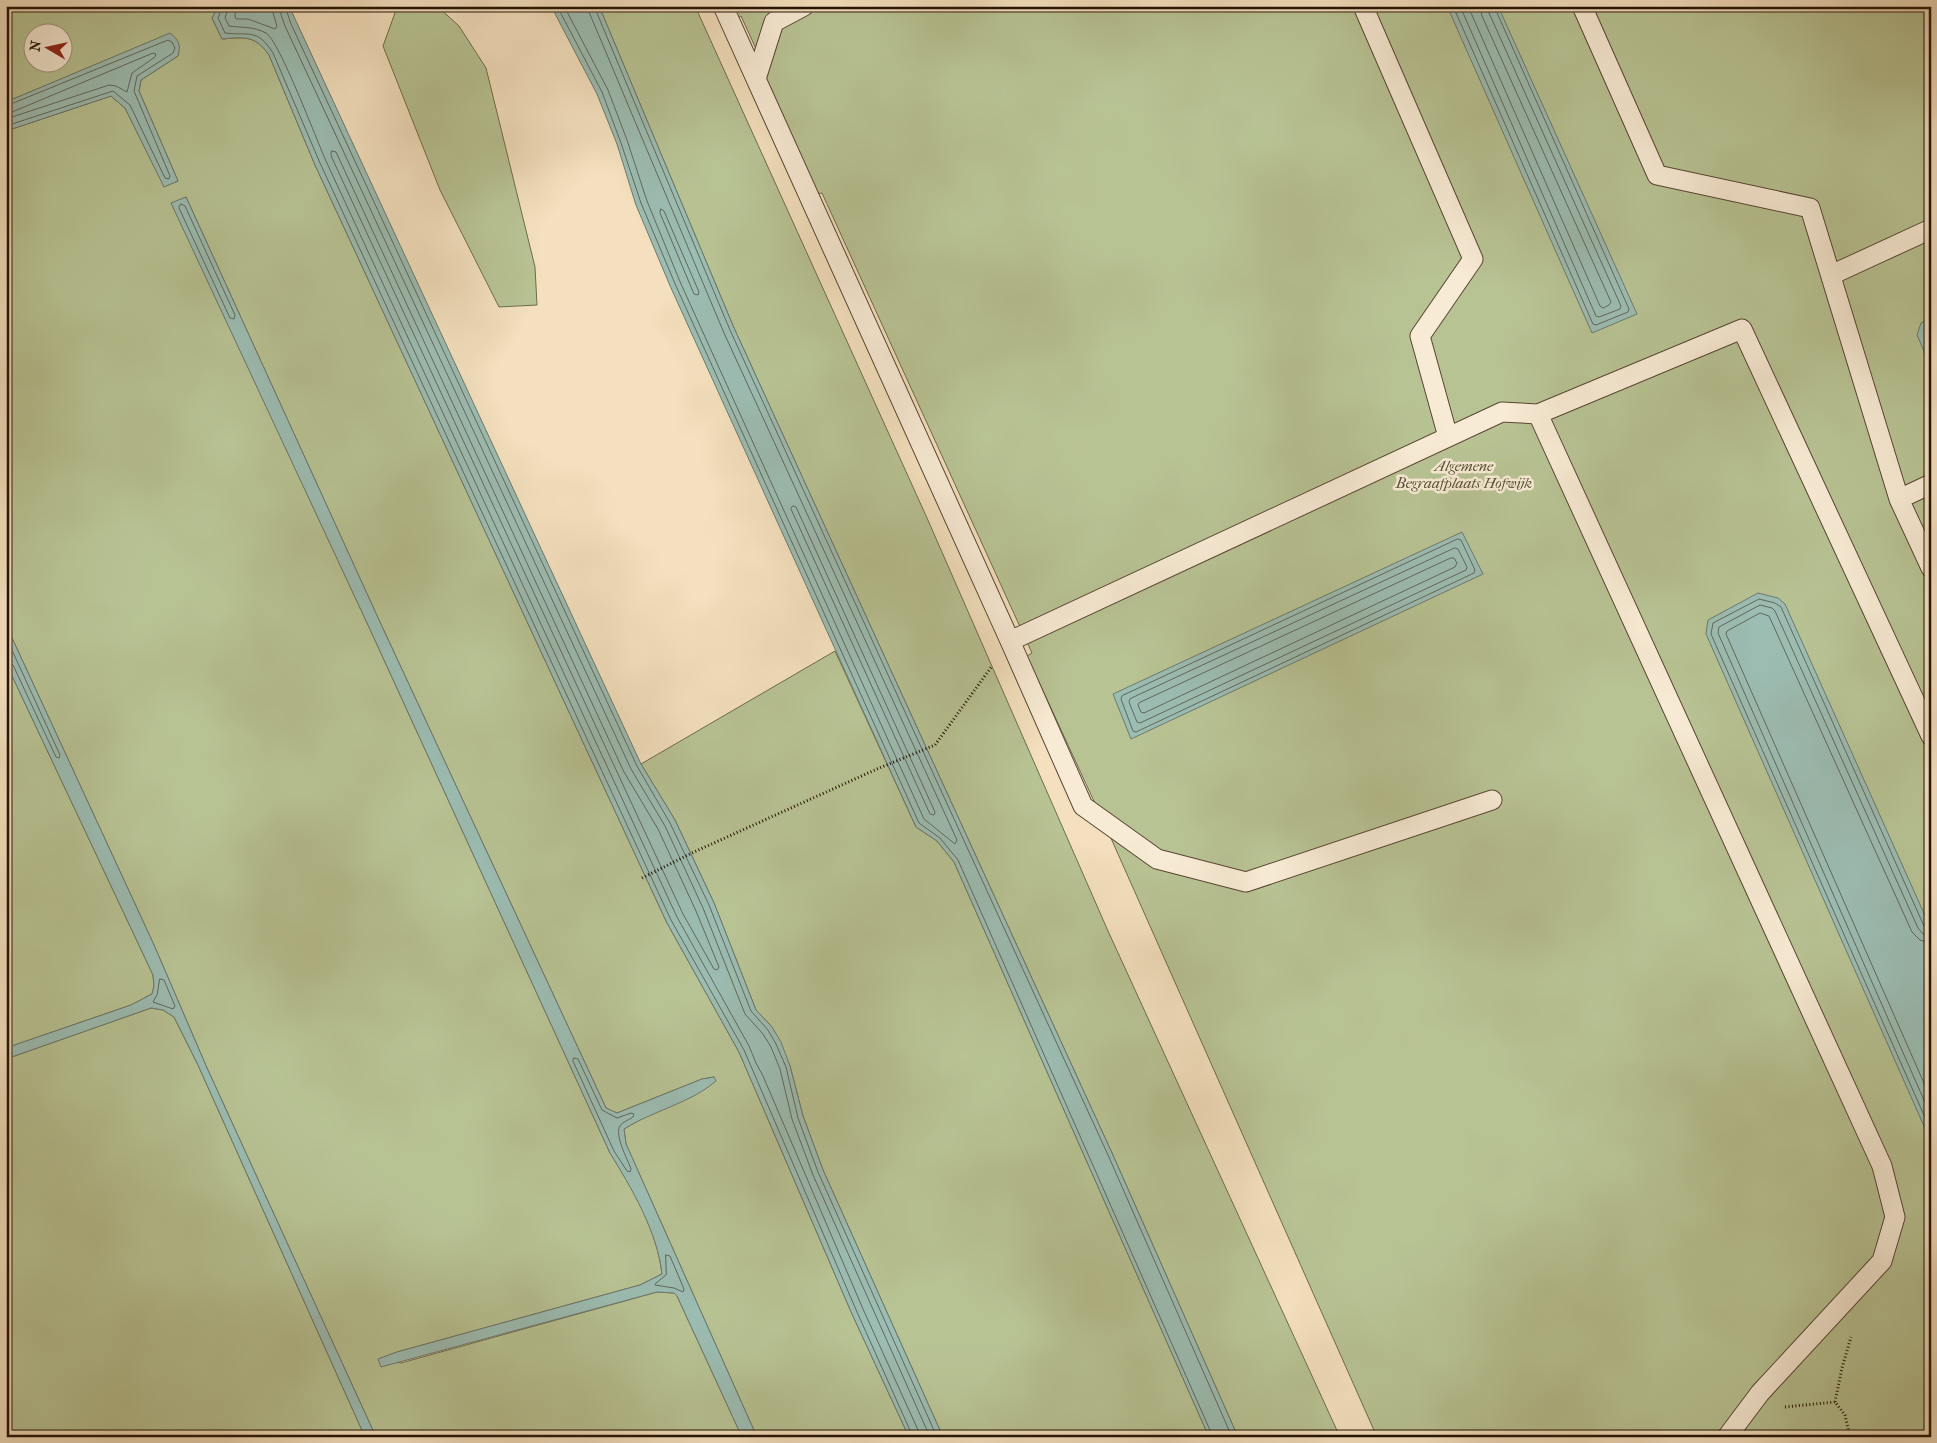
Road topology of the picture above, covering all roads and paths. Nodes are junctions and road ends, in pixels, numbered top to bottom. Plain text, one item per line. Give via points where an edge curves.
1 (723, 6) edge
2 (804, 6) edge
3 (1363, 6) edge
4 (1582, 6) edge
5 (756, 79) junction
6 (1931, 229) edge
7 (1831, 275) junction
8 (1538, 414) junction
9 (1448, 437) junction
10 (1931, 484) edge
11 (1899, 499) junction
12 (1931, 568) edge
13 (1010, 642) junction
14 (1931, 736) edge
15 (1492, 800) dead end
16 (642, 878) dead end
17 (1742, 1417) junction
18 (1727, 1437) edge
19 (1850, 1437) edge

1 - 5 lane
2 - 5 lane via 774,22
3 - 9 lane via 1474,259 1420,336
4 - 7 lane via 1657,175 1810,208
5 - 13 lane
6 - 7 lane
7 - 11 lane
8 - 9 lane via 1502,412
8 - 14 lane via 1742,329
8 - 17 lane via 1882,1166 1895,1217 1882,1261 1760,1393
9 - 13 lane
10 - 11 lane
11 - 12 lane
13 - 15 lane via 1082,806 1156,859 1246,882
13 - 16 path via 935,745
17 - 18 lane
17 - 19 path via 1795,1405 1835,1402 1845,1414

